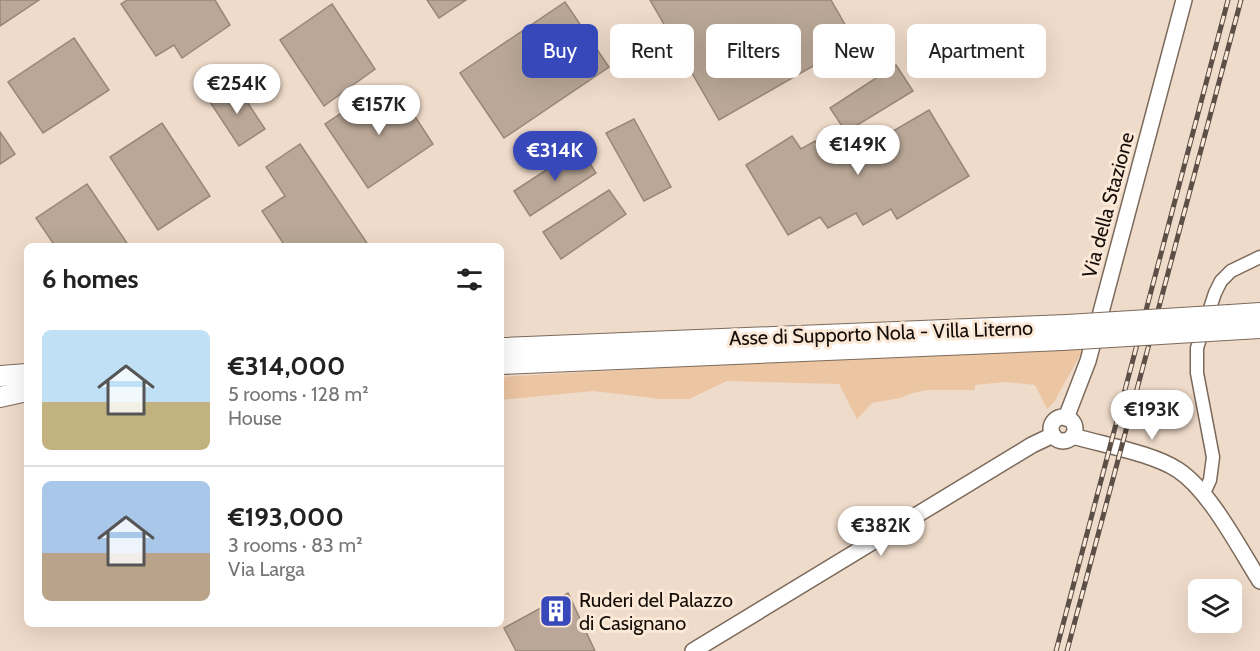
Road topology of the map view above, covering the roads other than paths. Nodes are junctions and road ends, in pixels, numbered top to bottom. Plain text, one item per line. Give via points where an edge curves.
1 (1184, 0) edge
2 (1260, 257) edge
3 (1260, 313) edge
4 (1228, 322) junction
5 (1260, 328) edge
6 (1065, 332) junction
7 (504, 348) edge
8 (504, 364) edge
9 (24, 374) edge
10 (0, 376) edge
11 (24, 391) edge
12 (0, 392) edge
13 (24, 392) edge
14 (0, 397) edge
15 (1066, 418) junction
16 (1053, 435) junction
17 (1073, 436) junction
18 (1203, 495) junction
19 (1260, 581) edge
20 (693, 651) edge

1 - 15 street, Via della Stazione via 1088,361
2 - 18 street via 1231,271 1221,282 1197,348 1197,373 1213,457
3 - 4 highway, Asse di Supporto Nola - Villa Literno
4 - 5 highway, Asse di Supporto Nola - Villa Literno
4 - 6 highway, Asse di Supporto Nola - Villa Literno, bridge
6 - 7 highway, Asse di Supporto Nola - Villa Literno
6 - 8 highway, Asse di Supporto Nola - Villa Literno
9 - 10 highway
11 - 12 highway
13 - 14 highway
15 - 16 street via 1053,424
15 - 17 street via 1074,425
16 - 17 street via 1063,441
16 - 20 street
17 - 18 street via 1155,459 1178,470
18 - 19 street

